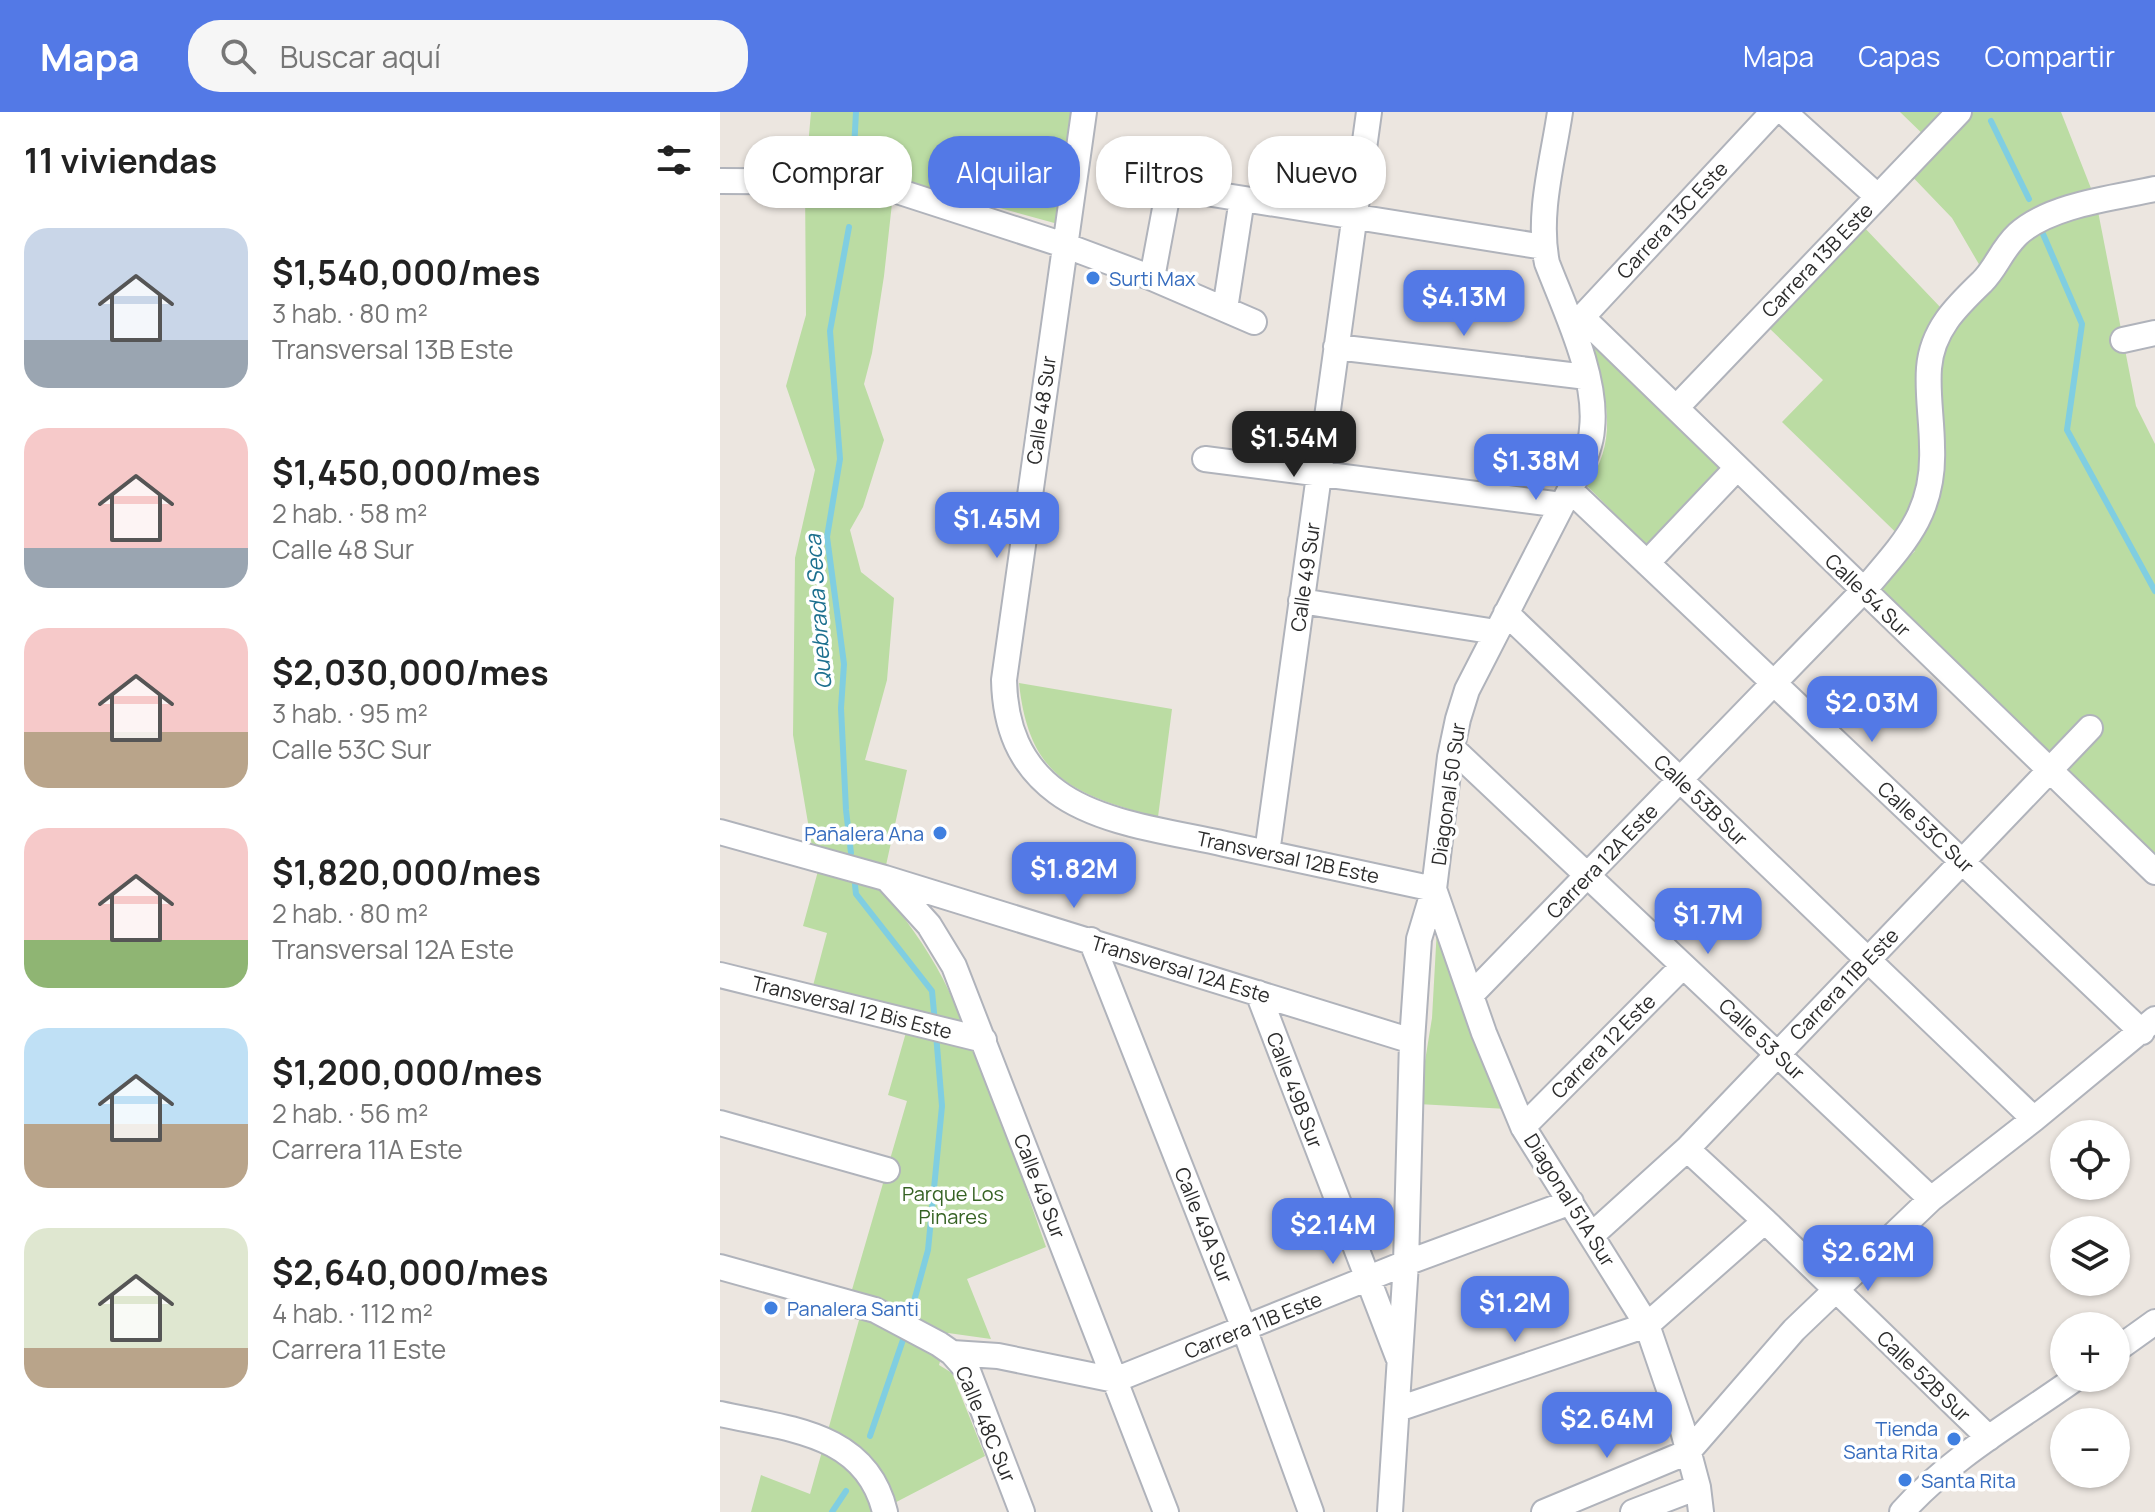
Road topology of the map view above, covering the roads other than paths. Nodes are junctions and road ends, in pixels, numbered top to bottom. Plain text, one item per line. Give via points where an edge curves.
1 (1084, 112) edge
2 (1369, 112) edge
3 (1560, 112) edge
4 (1773, 112) edge
5 (1784, 112) edge
6 (1959, 112) edge
7 (720, 181) edge
8 (2155, 189) edge
9 (1877, 196) junction
10 (1242, 199) junction
11 (1354, 217) junction
12 (1064, 245) junction
13 (1544, 247) junction
14 (1152, 278) junction
15 (1225, 309) junction
16 (1254, 322) dead end
17 (1577, 323) junction
18 (2155, 333) edge
19 (2123, 340) dead end
20 (1336, 347) junction
21 (1587, 377) junction
22 (1676, 408) junction
23 (1205, 459) dead end
24 (1737, 468) junction
25 (1319, 474) junction
26 (1566, 498) junction
27 (1647, 563) junction
28 (1864, 590) junction
29 (1301, 601) junction
30 (1501, 622) junction
31 (1774, 684) junction
32 (2090, 728) dead end
33 (1452, 748) junction
34 (2049, 769) junction
35 (1681, 780) junction
36 (1095, 812) joint
37 (720, 832) edge
38 (1267, 853) junction
39 (1961, 861) junction
40 (2155, 872) edge
41 (1588, 876) junction
42 (885, 878) junction
43 (1434, 889) junction
44 (1091, 940) junction
45 (1868, 959) junction
46 (1683, 966) junction
47 (720, 975) edge
48 (1258, 993) junction
49 (1472, 994) junction
50 (2148, 1026) edge
51 (984, 1040) junction
52 (1412, 1041) junction
53 (1777, 1054) junction
54 (2034, 1119) junction
55 (720, 1123) edge
56 (1523, 1127) junction
57 (1687, 1149) junction
58 (887, 1170) dead end
59 (1931, 1199) junction
60 (1571, 1202) junction
61 (1765, 1221) junction
62 (1592, 1235) junction
63 (1406, 1263) junction
64 (720, 1267) edge
65 (1368, 1279) junction
66 (1835, 1291) junction
67 (2155, 1322) edge
68 (1647, 1325) junction
69 (1244, 1328) junction
70 (2130, 1340) edge
71 (946, 1349) junction
72 (1401, 1365) junction
73 (1115, 1380) junction
74 (2056, 1392) edge
75 (1398, 1409) junction
76 (720, 1414) edge
77 (1989, 1438) junction
78 (1688, 1452) junction
79 (1698, 1487) junction
80 (885, 1512) edge
81 (1022, 1512) edge
82 (1166, 1512) edge
83 (1311, 1512) edge
84 (1390, 1512) edge
85 (1544, 1512) edge
86 (1633, 1512) edge
87 (1701, 1512) edge
88 (1902, 1512) edge

1 - 12 street, Calle 48 Sur
2 - 11 street, Calle 49 Sur
3 - 13 street, Diagonal 50 Sur
4 - 17 street, Carrera 13C Este
5 - 9 street
6 - 9 street, Carrera 13B Este
7 - 12 street via 871,185
8 - 28 street, Carrera 12A Este via 2096,201 2031,223 1952,311 1937,336 1929,369 1932,474 1927,503
9 - 22 street, Carrera 13B Este
10 - 11 street
10 - 14 street via 1169,187
10 - 15 street
11 - 13 street
11 - 20 street, Calle 49 Sur
12 - 14 street
12 - 36 street, Calle 48 Sur via 1004,698 1016,745 1034,770 1058,793
13 - 17 street, Diagonal 50 Sur
14 - 15 street
15 - 16 street
17 - 21 street, Diagonal 50 Sur
17 - 22 street, Calle 54 Sur
18 - 19 street
20 - 21 street
20 - 25 street, Calle 49 Sur
21 - 26 street, Diagonal 50 Sur via 1593,427
22 - 24 street, Calle 54 Sur
23 - 25 street
24 - 27 street
24 - 28 street, Calle 54 Sur
25 - 26 street
25 - 29 street, Calle 49 Sur
26 - 27 street, Calle 53C Sur
26 - 30 street, Diagonal 50 Sur
27 - 31 street, Calle 53C Sur
28 - 31 street, Carrera 12A Este
28 - 34 street, Calle 54 Sur
29 - 30 street
29 - 38 street, Calle 49 Sur
30 - 33 street, Diagonal 50 Sur via 1467,690
30 - 35 street, Calle 53B Sur
31 - 35 street, Carrera 12A Este
31 - 39 street, Calle 53C Sur
32 - 34 street, Carrera 11B Este
33 - 41 street, Calle 53 Sur
33 - 43 street, Diagonal 50 Sur
34 - 39 street, Carrera 11B Este
34 - 40 street, Calle 54 Sur
35 - 41 street, Carrera 12A Este
35 - 45 street, Calle 53B Sur
36 - 38 street, Transversal 12B Este
37 - 42 street, Transversal 12A Este
38 - 43 street, Transversal 12B Este
39 - 45 street, Carrera 11B Este
39 - 50 street, Calle 53C Sur
41 - 46 street, Calle 53 Sur
41 - 49 street, Carrera 12A Este
42 - 44 street, Transversal 12A Este
42 - 51 street, Calle 49 Sur via 942,944
43 - 49 street, Diagonal 51A Sur
43 - 52 street, Diagonal 50 Sur via 1419,939
44 - 48 street, Transversal 12A Este
44 - 69 street, Calle 49A Sur
45 - 53 street, Carrera 11B Este
45 - 54 street, Calle 53B Sur
46 - 53 street, Calle 53 Sur
46 - 56 street, Carrera 12 Este
47 - 51 street, Transversal 12 Bis Este
48 - 52 street, Transversal 12A Este
48 - 65 street, Calle 49B Sur
49 - 56 street, Diagonal 51A Sur
50 - 54 street
51 - 73 street, Calle 49 Sur
52 - 63 street, Diagonal 50 Sur
53 - 57 street, Carrera 11B Este
53 - 59 street, Calle 53 Sur
54 - 59 street
55 - 58 street
56 - 60 street, Diagonal 51A Sur
57 - 61 street, Calle 52B Sur
57 - 62 street, Carrera 11B Este
59 - 66 street
60 - 62 street, Diagonal 51A Sur
60 - 63 street, Carrera 11B Este
61 - 66 street, Calle 52B Sur
61 - 68 street
62 - 68 street, Diagonal 51A Sur
63 - 65 street, Carrera 11B Este
63 - 72 street, Diagonal 50 Sur
64 - 71 street via 849,1300
65 - 69 street, Carrera 11B Este
65 - 72 street, Calle 49B Sur
66 - 77 street, Calle 52B Sur
66 - 78 street
67 - 70 street
68 - 75 street
68 - 78 street, Diagonal 51A Sur
69 - 73 street, Carrera 11B Este
69 - 83 street, Calle 49A Sur
71 - 73 street
71 - 81 street, Calle 48C Sur via 968,1371
72 - 75 street, Diagonal 50 Sur
73 - 82 street, Calle 49 Sur
74 - 77 street
75 - 84 street, Diagonal 50 Sur
76 - 80 street via 840,1446 863,1468
77 - 88 street
78 - 79 street, Diagonal 51A Sur
78 - 85 street
79 - 86 street
79 - 87 street, Diagonal 51A Sur

